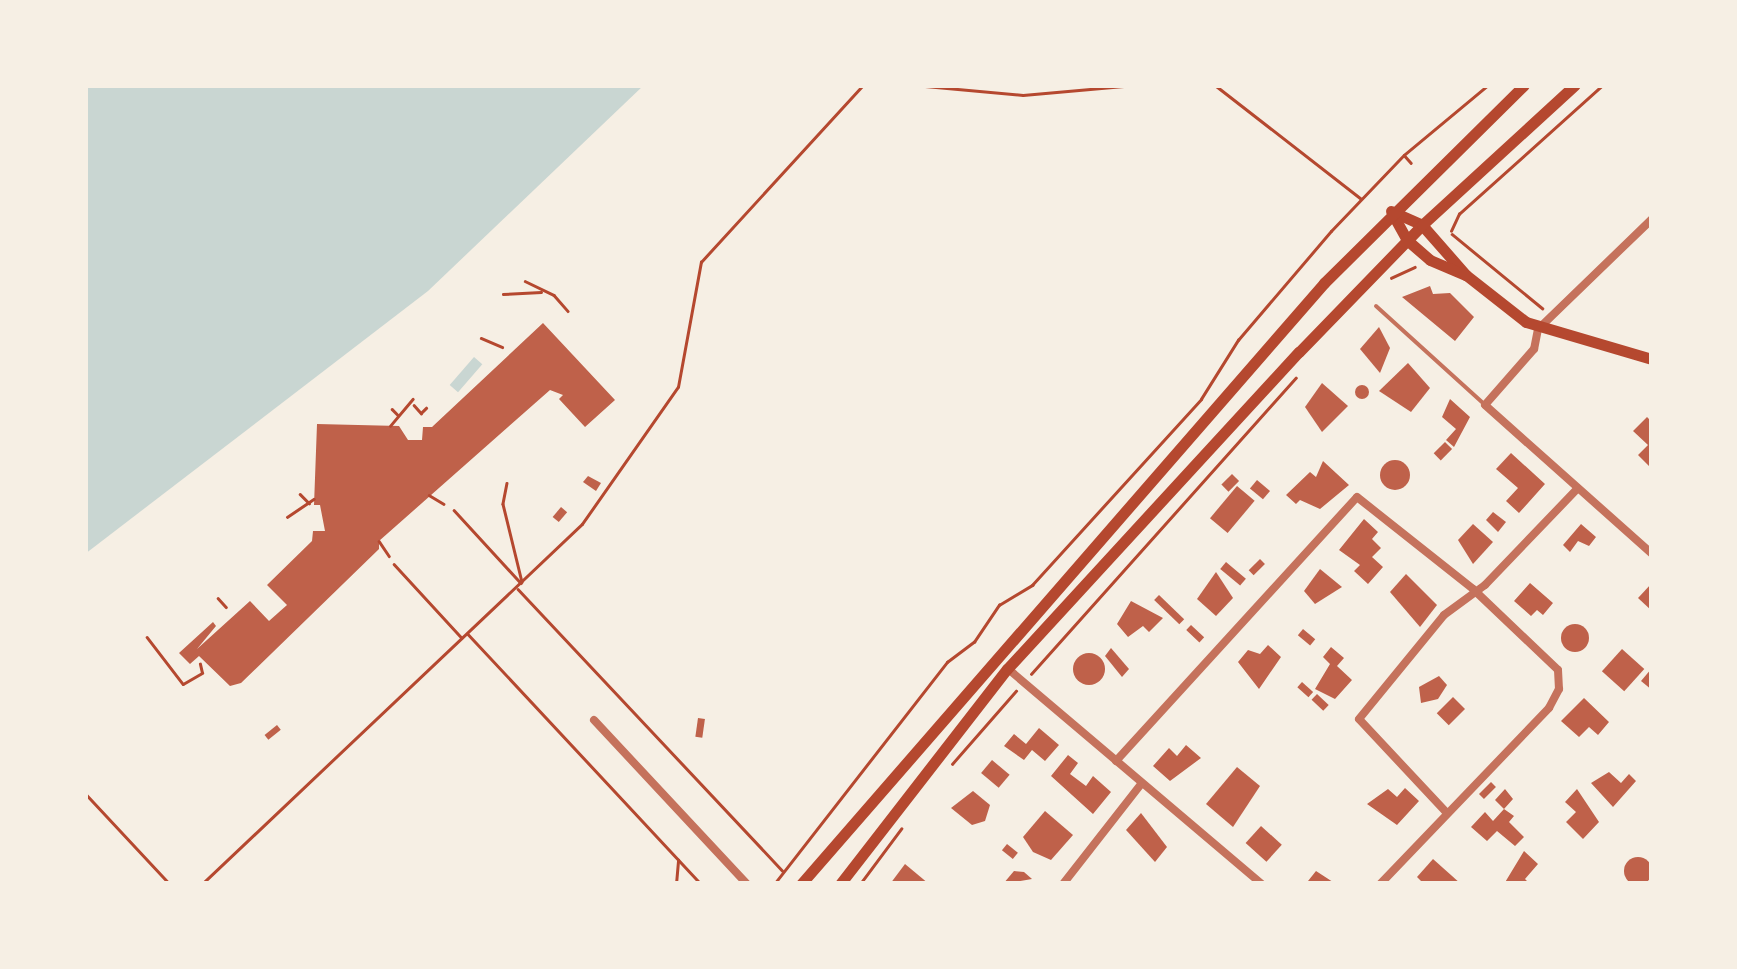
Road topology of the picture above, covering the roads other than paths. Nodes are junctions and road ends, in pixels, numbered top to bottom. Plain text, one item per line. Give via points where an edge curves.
1 (1524, 85) edge
2 (1575, 85) edge
3 (1391, 211) junction
4 (1652, 219) edge
5 (1422, 226) junction
6 (1408, 240) junction
7 (1466, 274) junction
8 (1376, 306) dead end
9 (1538, 328) junction
10 (1652, 359) edge
11 (1485, 405) junction
12 (1578, 488) junction
13 (1652, 554) edge
14 (1473, 589) junction
15 (996, 658) junction
16 (1008, 669) junction
17 (594, 720) dead end
18 (1116, 762) junction
19 (1142, 783) junction
20 (1446, 812) junction
21 (746, 884) edge
22 (801, 884) edge
23 (840, 884) edge
24 (1063, 884) edge
25 (1262, 884) edge
26 (1380, 884) edge

1 - 3 main road
2 - 5 main road
3 - 5 main road
3 - 6 main road
3 - 15 main road
4 - 9 street
5 - 6 main road
5 - 7 main road
6 - 7 main road via 1430,260
6 - 16 main road
7 - 9 main road
8 - 11 lane
9 - 10 main road
9 - 11 street via 1534,349
11 - 12 street
12 - 13 street
12 - 14 street via 1485,585
14 - 18 street via 1357,497
14 - 20 street via 1359,720
14 - 20 street via 1558,670 1559,689
15 - 16 street
15 - 22 main road
16 - 18 street
16 - 23 main road
17 - 21 street
18 - 19 street
19 - 24 street
19 - 25 street
20 - 26 street

